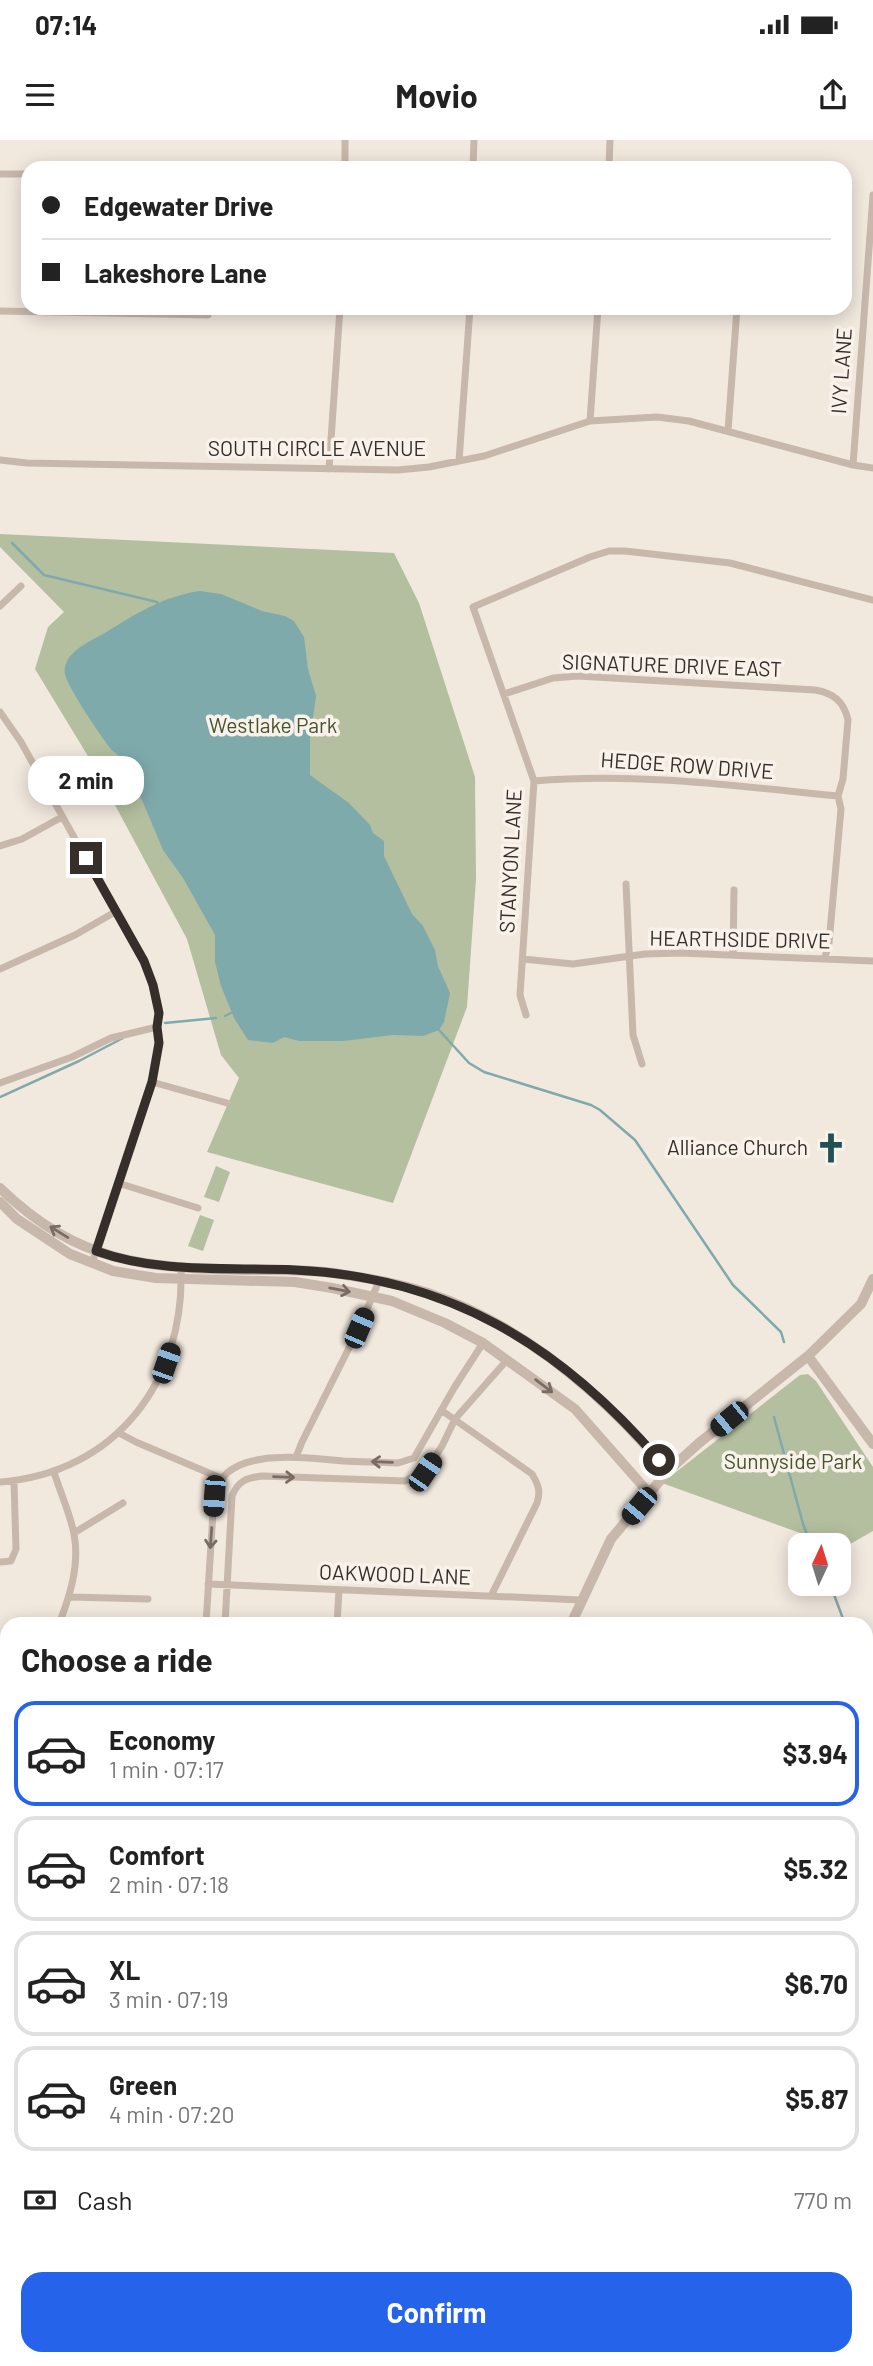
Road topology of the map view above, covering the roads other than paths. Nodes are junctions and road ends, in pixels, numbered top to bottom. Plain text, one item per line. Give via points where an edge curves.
1 (345, 140) edge
2 (474, 140) edge
3 (610, 140) edge
4 (345, 161) edge
5 (473, 161) edge
6 (609, 161) edge
7 (0, 174) edge
8 (21, 174) edge
9 (873, 195) edge
10 (0, 311) edge
11 (21, 311) edge
12 (340, 315) edge
13 (469, 315) edge
14 (598, 315) edge
15 (736, 315) edge
16 (590, 421) junction
17 (728, 431) junction
18 (0, 460) edge
19 (459, 461) junction
20 (853, 465) junction
21 (873, 468) edge
22 (329, 469) junction
23 (21, 586) dead end
24 (873, 600) edge
25 (0, 606) edge
26 (504, 694) junction
27 (0, 712) edge
28 (534, 781) junction
29 (838, 796) junction
30 (62, 817) junction
31 (0, 846) edge
32 (626, 884) dead end
33 (734, 890) dead end
34 (115, 912) junction
35 (733, 955) junction
36 (825, 957) junction
37 (629, 958) junction
38 (523, 959) junction
39 (873, 961) edge
40 (0, 969) edge
41 (526, 1015) dead end
42 (157, 1027) junction
43 (642, 1064) dead end
44 (152, 1082) junction
45 (0, 1083) edge
46 (227, 1103) dead end
47 (118, 1183) junction
48 (0, 1188) edge
49 (0, 1202) edge
50 (198, 1208) dead end
51 (96, 1251) junction
52 (92, 1263) junction
53 (181, 1268) junction
54 (873, 1279) edge
55 (181, 1280) junction
56 (379, 1281) junction
57 (373, 1296) junction
58 (483, 1343) junction
59 (808, 1356) junction
60 (508, 1360) junction
61 (441, 1410) junction
62 (454, 1419) junction
63 (118, 1433) junction
64 (873, 1444) edge
65 (296, 1457) junction
66 (668, 1471) junction
67 (54, 1472) junction
68 (222, 1479) junction
69 (14, 1481) junction
70 (0, 1482) edge
71 (649, 1493) junction
72 (123, 1503) dead end
73 (74, 1533) junction
74 (0, 1562) edge
75 (208, 1584) junction
76 (227, 1585) junction
77 (338, 1590) junction
78 (491, 1596) junction
79 (70, 1597) junction
80 (148, 1599) dead end
81 (582, 1600) junction
82 (62, 1617) edge
83 (206, 1617) edge
84 (225, 1617) edge
85 (337, 1617) edge
86 (574, 1617) edge

1 - 4 street
2 - 5 street
3 - 6 street
7 - 8 street
9 - 20 street, IVY LANE
10 - 11 street
12 - 22 street
13 - 19 street
14 - 16 street
15 - 17 street
16 - 17 street, SOUTH CIRCLE AVENUE via 657,416
16 - 19 street, SOUTH CIRCLE AVENUE
17 - 20 street, SOUTH CIRCLE AVENUE
18 - 22 street, SOUTH CIRCLE AVENUE
19 - 22 street, SOUTH CIRCLE AVENUE via 398,470
20 - 21 street, SOUTH CIRCLE AVENUE
23 - 25 street
24 - 26 street, STANYON LANE via 730,563 610,551 473,607
26 - 28 street, STANYON LANE
26 - 29 street, SIGNATURE DRIVE EAST via 553,678 578,676 824,691 838,699 848,720
27 - 30 street
28 - 29 street, HEDGE ROW DRIVE via 607,776
28 - 38 street, STANYON LANE
29 - 36 street via 841,809
30 - 31 street
30 - 34 street
32 - 37 street
33 - 35 street
34 - 40 street
34 - 42 street via 149,972 159,1013
35 - 36 street, HEARTHSIDE DRIVE
35 - 37 street, HEARTHSIDE DRIVE via 680,953
36 - 39 street, HEARTHSIDE DRIVE
37 - 38 street, HEARTHSIDE DRIVE via 573,964
37 - 43 street via 633,1035
38 - 41 street, STANYON LANE via 520,995
42 - 44 street
42 - 45 street via 111,1038
44 - 46 street
44 - 47 street
47 - 50 street
47 - 51 street
51 -> 48 street via 25,1211
49 - 52 street via 39,1235
51 - 52 street
51 - 53 street
52 - 55 street via 113,1271
53 - 55 street
53 - 56 street via 332,1273
54 - 59 street via 861,1304
55 -> 57 street via 295,1282
55 - 63 street via 176,1330 166,1363 145,1402
56 - 57 street
56 - 66 street via 437,1297 539,1349 588,1388
57 - 58 street
57 - 65 street
58 - 60 street
58 - 61 street
59 - 64 street
59 - 66 street
60 - 62 street
60 -> 71 street via 575,1409
61 - 62 street
61 -> 65 street via 414,1458 398,1463
76 -> 62 street via 236,1484 262,1476 405,1480 425,1472
62 - 78 street via 532,1474 540,1492
63 - 67 street via 90,1455
63 - 68 street
65 - 68 street via 239,1465
66 - 71 street
67 - 69 street
67 - 73 street
68 -> 75 street via 214,1496
69 - 70 street
69 - 74 street via 16,1549 11,1561
71 - 81 street via 611,1539
72 - 73 street
73 - 79 street
75 - 76 street, OAKWOOD LANE
75 - 83 street
76 - 77 street, OAKWOOD LANE
76 - 84 street
77 - 78 street, OAKWOOD LANE
77 - 85 street
78 - 81 street, OAKWOOD LANE
79 - 80 street
79 - 82 street
81 - 86 street

